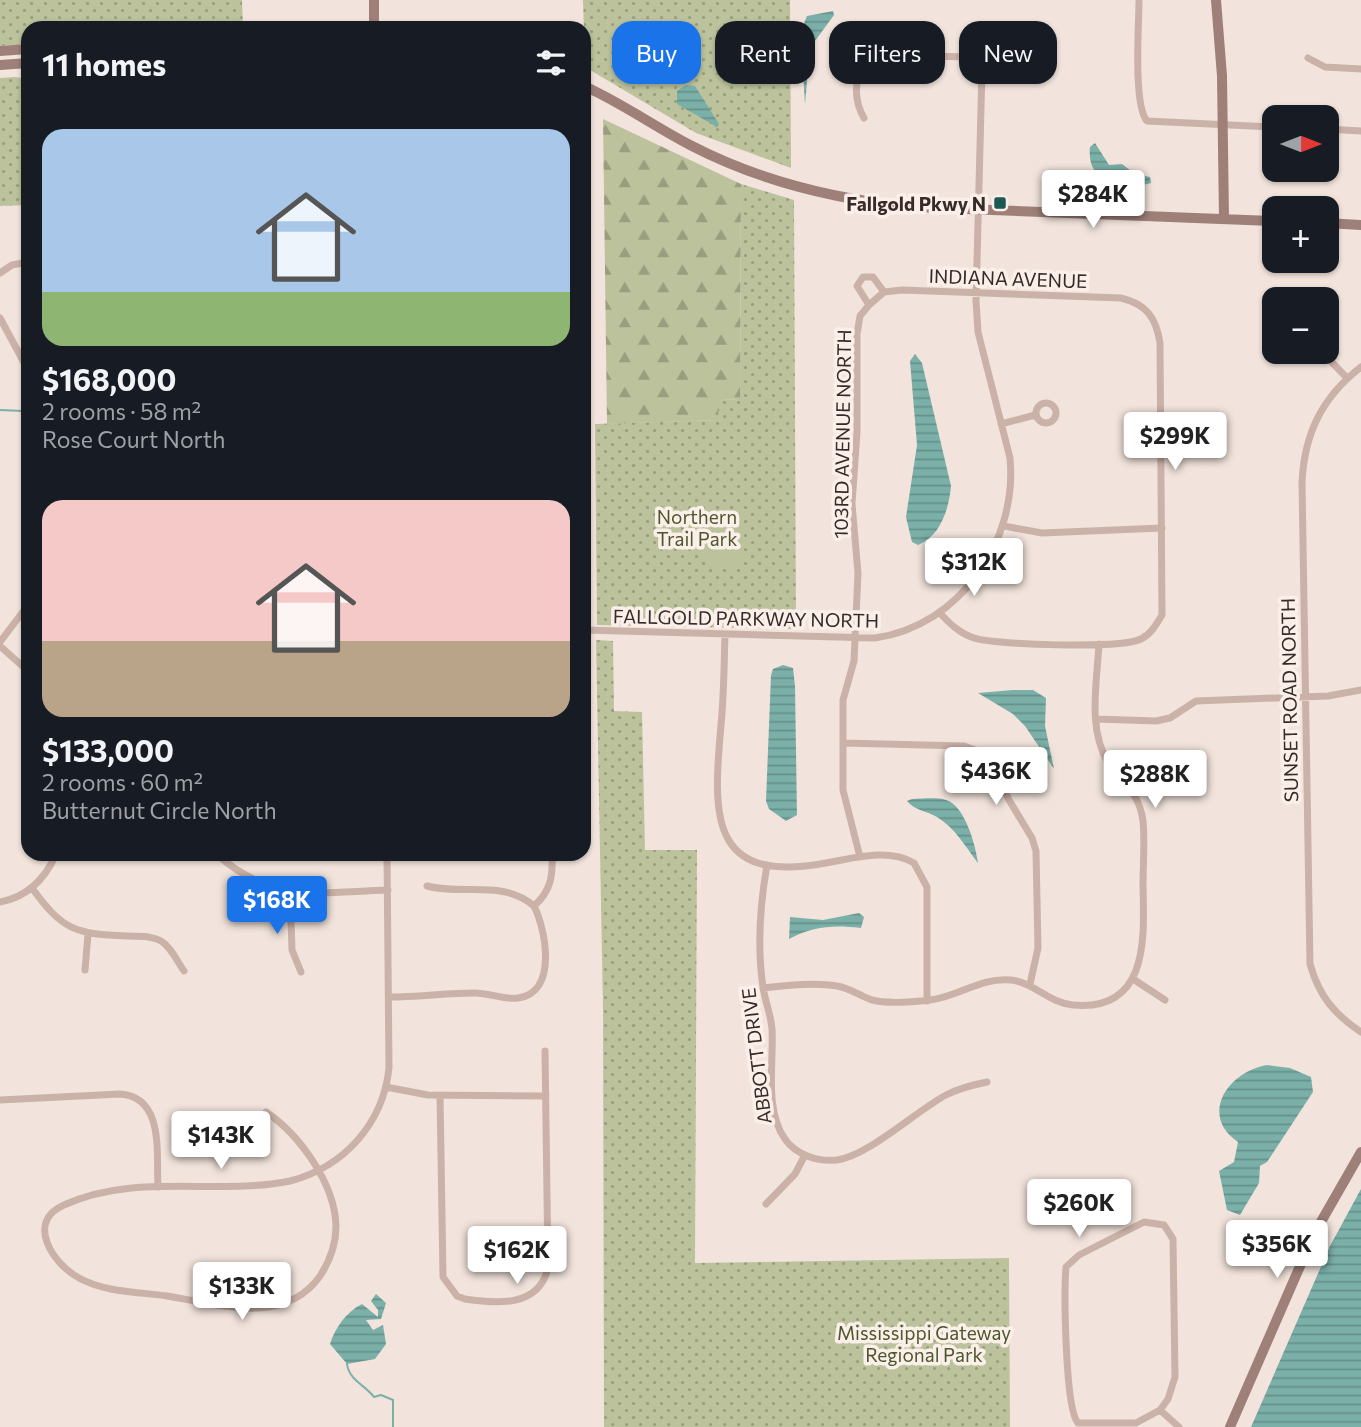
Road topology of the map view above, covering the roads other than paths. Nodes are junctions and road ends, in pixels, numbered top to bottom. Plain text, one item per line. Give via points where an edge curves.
1 (374, 0) edge
2 (1139, 0) edge
3 (1216, 0) edge
4 (374, 21) edge
5 (21, 50) edge
6 (0, 51) edge
7 (1308, 58) dead end
8 (21, 64) edge
9 (0, 65) edge
10 (1361, 69) edge
11 (591, 90) edge
12 (591, 96) edge
13 (635, 115) junction
14 (864, 118) dead end
15 (1223, 124) junction
16 (1262, 126) edge
17 (1339, 130) edge
18 (1361, 131) edge
19 (979, 209) junction
20 (1224, 219) junction
21 (1262, 221) edge
22 (1339, 224) edge
23 (1361, 225) edge
24 (21, 263) edge
25 (0, 273) edge
26 (884, 292) junction
27 (977, 292) junction
28 (869, 305) junction
29 (0, 318) edge
30 (21, 356) edge
31 (1334, 364) edge
32 (1361, 367) edge
33 (1347, 378) junction
34 (1035, 415) dead end
35 (1001, 424) junction
36 (1004, 526) junction
37 (1161, 528) junction
38 (939, 612) junction
39 (21, 615) edge
40 (591, 630) edge
41 (725, 634) junction
42 (855, 638) junction
43 (0, 644) edge
44 (1099, 644) junction
45 (21, 664) edge
46 (1361, 690) edge
47 (1305, 696) junction
48 (1096, 719) junction
49 (844, 743) junction
50 (860, 857) junction
51 (53, 861) edge
52 (226, 861) edge
53 (387, 861) edge
54 (552, 861) edge
55 (767, 865) junction
56 (427, 886) dead end
57 (32, 888) junction
58 (388, 890) junction
59 (290, 892) junction
60 (0, 902) edge
61 (534, 906) junction
62 (88, 934) junction
63 (85, 971) dead end
64 (184, 971) dead end
65 (301, 972) dead end
66 (1133, 979) junction
67 (1030, 984) junction
68 (763, 988) junction
69 (389, 997) junction
70 (1165, 1000) dead end
71 (927, 1001) junction
72 (1361, 1032) edge
73 (545, 1051) dead end
74 (987, 1082) dead end
75 (386, 1087) junction
76 (440, 1095) junction
77 (546, 1096) junction
78 (0, 1100) edge
79 (267, 1112) dead end
80 (1361, 1152) edge
81 (805, 1156) junction
82 (317, 1171) junction
83 (158, 1187) junction
84 (766, 1204) dead end
85 (1160, 1410) junction
86 (1179, 1427) edge
87 (1230, 1427) edge

1 - 4 main road
2 - 15 street via 1142,115 1147,121
3 - 15 main road
5 - 6 main road
7 - 10 street via 1325,67
8 - 9 main road
11 - 13 main road
12 - 13 main road
13 - 19 main road via 731,164 797,186 877,203
14 - 19 street, FALLGOLD PARKWAY NORTH via 856,104 863,60 877,55 970,57 977,61 982,69 984,104
15 - 16 street
15 - 20 main road
17 - 18 street
19 - 20 main road
19 - 27 street, FALLGOLD PARKWAY NORTH
20 - 21 main road
22 - 23 main road
24 - 25 street
26 - 27 street, INDIANA AVENUE
26 - 28 street
26 - 28 street via 873,276 863,276 858,286
27 - 35 street, FALLGOLD PARKWAY NORTH via 978,332
27 - 37 street, INDIANA AVENUE via 1121,298 1148,310 1158,326 1160,343
28 - 42 street, 103RD AVENUE NORTH via 860,316 856,334
29 - 30 street
31 - 33 street
32 - 33 street, SUNSET ROAD NORTH
33 - 47 street, SUNSET ROAD NORTH via 1317,417 1303,463
34 - 35 street
35 - 36 street, FALLGOLD PARKWAY NORTH via 1012,478
36 - 37 street via 1042,533
36 - 38 street, FALLGOLD PARKWAY NORTH via 984,566
37 - 44 street via 1161,615 1151,633 1130,643
38 - 42 street, FALLGOLD PARKWAY NORTH via 895,635
38 - 44 street via 975,639
39 - 43 street
40 - 41 street, FALLGOLD PARKWAY NORTH
41 - 42 street, FALLGOLD PARKWAY NORTH
41 - 55 street via 716,778 719,822 736,850
42 - 49 street, 103RD AVENUE NORTH via 843,700
43 - 45 street
44 - 48 street
46 - 47 street
47 - 48 street via 1196,701 1156,722
47 - 72 street, SUNSET ROAD NORTH via 1310,964 1324,999
48 - 66 street via 1098,740 1109,764 1129,785 1143,822 1144,947
49 - 50 street, 103RD AVENUE NORTH via 844,790
49 - 67 street via 964,746 991,761 1036,851 1038,948
50 - 55 street via 806,867
50 - 71 street via 903,857 921,873 928,900
51 - 57 street
52 - 59 street via 254,882
53 - 58 street
54 - 61 street via 551,884
55 - 68 street, ABBOTT DRIVE via 761,906
56 - 61 street via 501,889
57 - 60 street
57 - 62 street via 58,921
58 - 59 street
58 - 69 street
59 - 65 street via 292,950
61 - 69 street via 544,936 544,969 537,987 519,998 473,993
62 - 63 street
62 - 64 street via 157,939
66 - 67 street via 1116,995 1086,1004 1055,1001
66 - 70 street
67 - 71 street via 989,981
68 - 71 street via 837,986 874,1000
68 - 81 street, ABBOTT DRIVE via 772,1023 777,1125 785,1140
69 - 75 street
73 - 77 street
74 - 81 street via 944,1096 852,1156 822,1160
75 - 76 street
75 - 82 street via 358,1140
76 - 77 street
76 - 77 street via 443,1277 457,1296 484,1300 529,1297 545,1280
78 - 83 street via 120,1094 139,1099 147,1105 154,1124
79 - 82 street via 294,1134
80 - 87 main road via 1314,1234
81 - 84 street via 795,1174
82 - 83 street via 280,1183
82 - 83 street via 334,1209 331,1257 315,1283 274,1307 249,1309 93,1284 64,1267 46,1244 46,1224 61,1206 104,1193
85 - 85 street via 1175,1377 1173,1239 1164,1225 1144,1223 1068,1262 1066,1360 1072,1413 1078,1423 1136,1423
85 - 86 street

